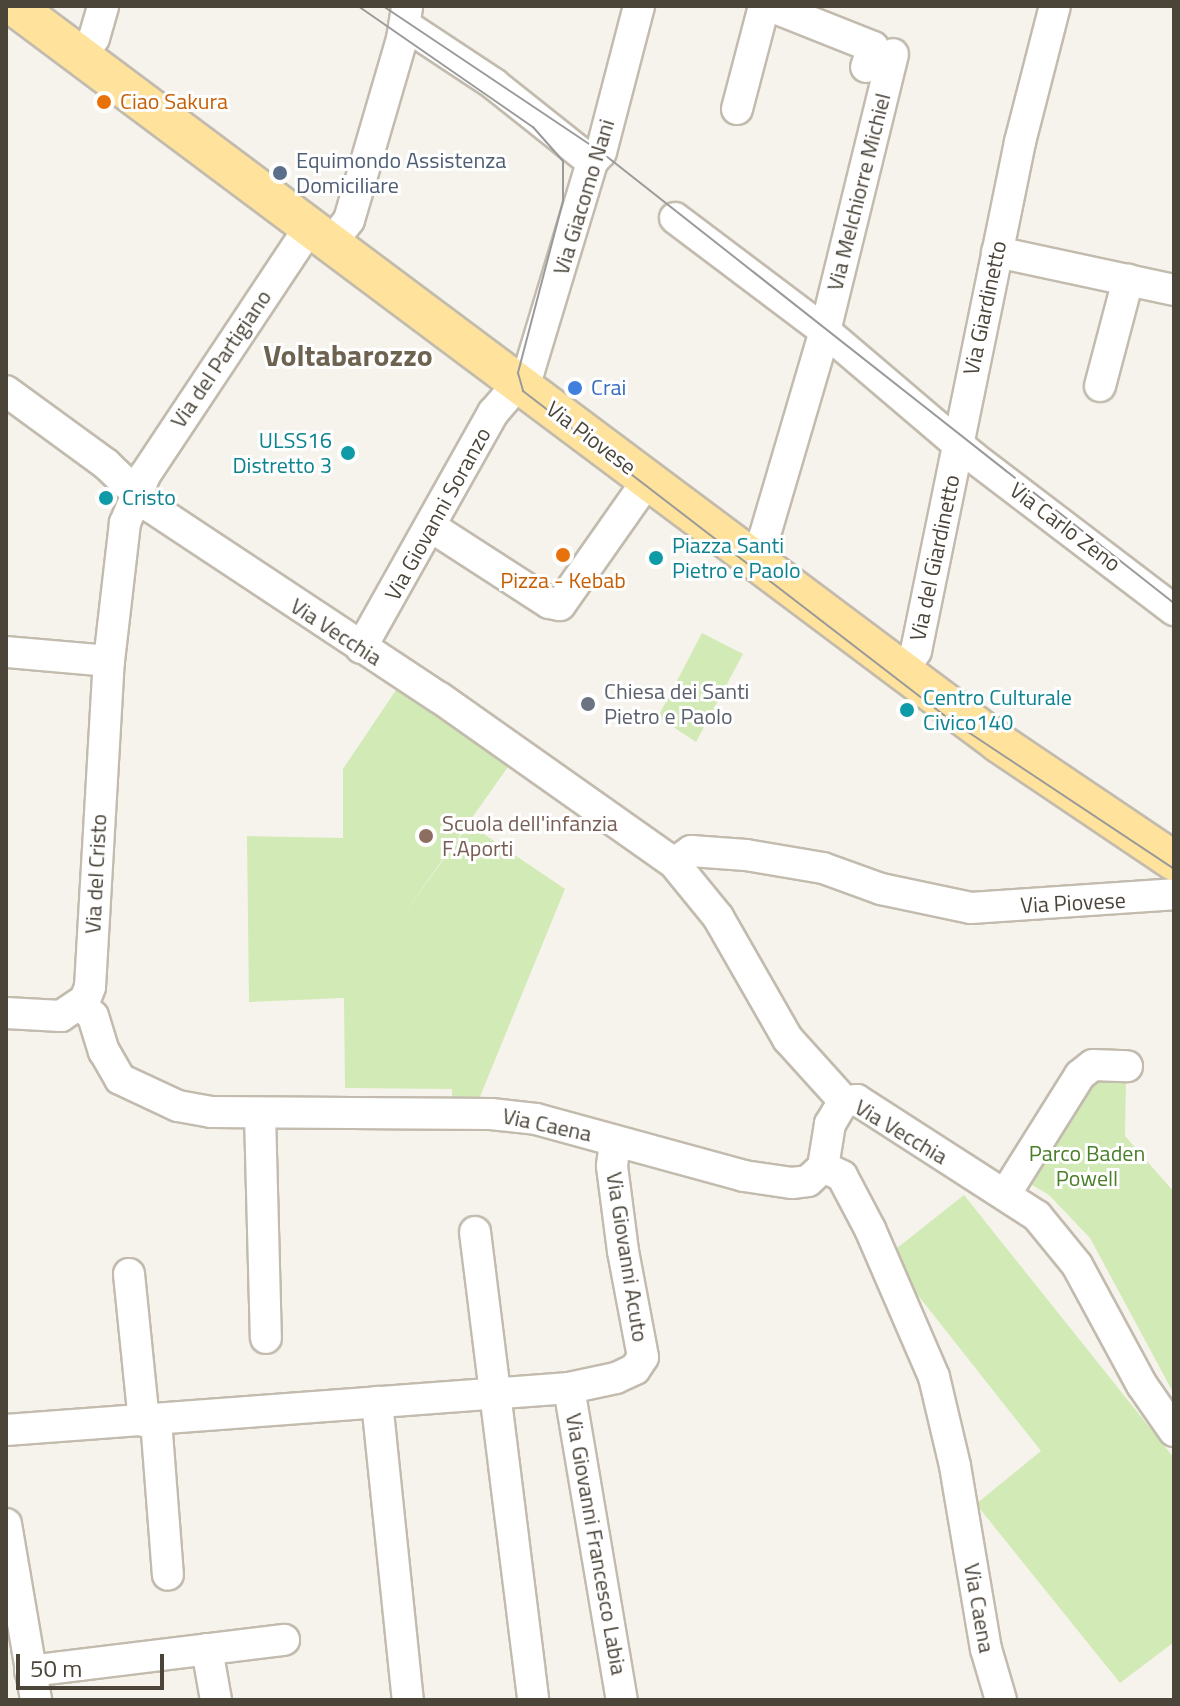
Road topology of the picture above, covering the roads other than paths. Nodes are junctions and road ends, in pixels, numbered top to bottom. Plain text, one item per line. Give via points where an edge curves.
1 (14, 6) edge
2 (103, 6) edge
3 (639, 6) edge
4 (767, 6) edge
5 (1055, 6) edge
6 (406, 15) edge
7 (893, 54) dead end
8 (82, 57) junction
9 (866, 67) dead end
10 (737, 109) dead end
11 (592, 162) junction
12 (675, 218) dead end
13 (321, 235) junction
14 (997, 252) junction
15 (1128, 280) junction
16 (1174, 290) edge
17 (825, 331) junction
18 (518, 382) junction
19 (1100, 386) dead end
20 (6, 391) edge
21 (958, 442) junction
22 (647, 481) junction
23 (135, 492) junction
24 (433, 528) junction
25 (751, 558) junction
26 (1174, 610) edge
27 (361, 648) junction
28 (6, 652) edge
29 (109, 661) junction
30 (903, 671) junction
31 (1170, 851) edge
32 (674, 863) junction
33 (1174, 894) edge
34 (81, 1005) junction
35 (6, 1013) edge
36 (1127, 1066) dead end
37 (844, 1101) junction
38 (260, 1114) junction
39 (615, 1142) junction
40 (823, 1167) junction
41 (1006, 1193) junction
42 (475, 1232) dead end
43 (129, 1274) dead end
44 (266, 1338) dead end
45 (569, 1388) junction
46 (493, 1394) junction
47 (377, 1402) junction
48 (150, 1421) junction
49 (6, 1430) edge
50 (1174, 1431) edge
51 (6, 1527) edge
52 (168, 1575) dead end
53 (284, 1640) dead end
54 (207, 1649) junction
55 (33, 1685) edge
56 (216, 1700) edge
57 (408, 1700) edge
58 (533, 1700) edge
59 (622, 1700) edge
60 (1001, 1700) edge

1 - 8 main road, Via Piovese
2 - 8 street
3 - 11 street, Via Giacomo Nani via 601,152
4 - 9 street via 873,47
4 - 10 street
5 - 14 street, Via Giardinetto
6 - 11 street
6 - 13 street, Via del Partigiano via 349,220
7 - 17 street, Via Melchiorre Michiel
8 - 13 main road, Via Piovese
11 - 18 street, Via Giacomo Nani via 538,348
12 - 17 street, Via Melchiorre Michiel
13 - 18 main road, Via Piovese
13 - 23 street, Via del Partigiano
14 - 15 street
14 - 21 street, Via Giardinetto
15 - 16 street
15 - 19 street
17 - 21 street
17 - 25 street, Via Melchiorre Michiel via 764,538
18 - 22 main road, Via Piovese
18 - 24 street, Via Giovanni Soranzo via 493,413
20 - 23 street, Via Vecchia via 106,464
21 - 26 street, Via Carlo Zeno
21 - 30 street, Via del Giardinetto via 916,651
22 - 24 street via 560,605 539,597
22 - 25 main road, Via Piovese
23 - 27 street, Via Vecchia
23 - 29 street, Via del Cristo via 118,555
24 - 27 street, Via Giovanni Soranzo
25 - 30 main road, Via Piovese
27 - 32 street, Via Vecchia
28 - 29 street
29 - 34 street, Via del Cristo via 90,983
30 - 31 main road, Via Piovese via 1053,783
32 - 33 street, Via Piovese via 691,851 746,855 823,868 881,889 971,908
32 - 37 street, Via Vecchia via 718,917 788,1039
34 - 35 street via 61,1016
34 - 38 street, Via Caena via 93,1016 110,1066 132,1087 178,1106
36 - 41 street via 1093,1065 1080,1075
37 - 40 street via 830,1124
37 - 41 street, Via Vecchia via 857,1100
38 - 39 street, Via Caena via 491,1114 536,1119
38 - 44 street
39 - 40 street, Via Caena via 792,1183 808,1181
39 - 45 street, Via Giovanni Acuto via 612,1166 623,1251 643,1357 635,1369 616,1378
40 - 60 street, Via Caena via 842,1176 934,1377 986,1649
41 - 50 street, Via Vecchia via 1060,1239
42 - 46 street
43 - 48 street
45 - 46 street, Via Giovanni Acuto
45 - 59 street, Via Giovanni Francesco Labia
46 - 47 street, Via Giovanni Acuto
46 - 58 street
47 - 48 street, Via Giovanni Acuto
47 - 57 street
48 - 49 street, Via Giovanni Acuto
48 - 52 street
51 - 55 street
53 - 54 street
54 - 55 street
54 - 56 street

